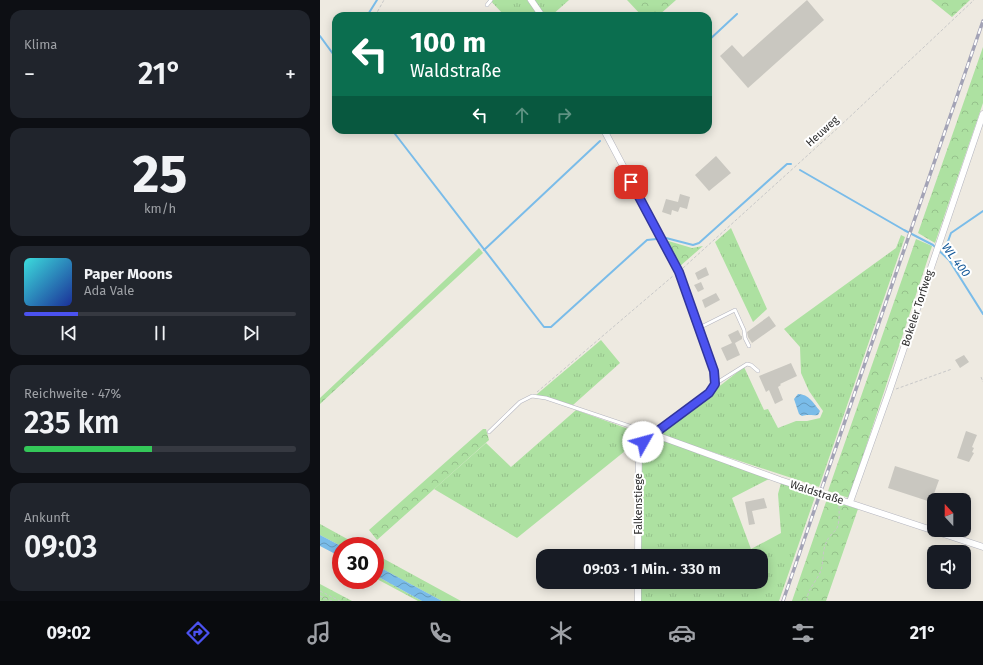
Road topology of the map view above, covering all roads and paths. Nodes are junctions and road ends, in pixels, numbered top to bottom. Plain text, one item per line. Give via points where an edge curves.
1 (384, 0) edge
2 (491, 0) edge
3 (531, 0) edge
4 (974, 0) edge
5 (487, 4) dead end
6 (377, 12) edge
7 (539, 12) edge
8 (983, 114) edge
9 (606, 134) edge
10 (679, 272) junction
11 (699, 328) junction
12 (749, 346) dead end
13 (952, 369) dead end
14 (758, 371) dead end
15 (981, 377) dead end
16 (983, 382) edge
17 (715, 384) junction
18 (889, 392) junction
19 (532, 396) junction
20 (489, 432) dead end
21 (653, 434) junction
22 (838, 498) junction
23 (850, 502) junction
24 (983, 547) edge
25 (638, 549) edge
26 (638, 589) edge
27 (320, 591) edge
28 (320, 596) edge
29 (332, 601) edge
30 (340, 601) edge
31 (638, 601) edge
32 (807, 601) edge

1 - 6 path
2 - 5 lane
3 - 7 street
4 - 10 path, Heuweg
8 - 18 street, Bokeler Torfweg
9 - 10 street
10 - 11 street
10 - 19 path, Heuweg
11 - 12 lane via 736,310
11 - 17 street via 714,371
13 - 18 path
14 - 17 lane via 747,364
15 - 16 path
17 - 21 street via 709,393
18 - 23 street, Bokeler Torfweg
19 - 20 lane via 520,402
19 - 21 lane, Waldstraße via 546,398
21 - 22 street, Waldstraße
21 - 25 street, Falkenstiege via 639,445
22 - 23 street, Waldstraße
22 - 32 path via 840,517 826,543 820,573 807,595
23 - 24 street, Waldstraße
26 - 31 street
27 - 30 path
28 - 29 path

